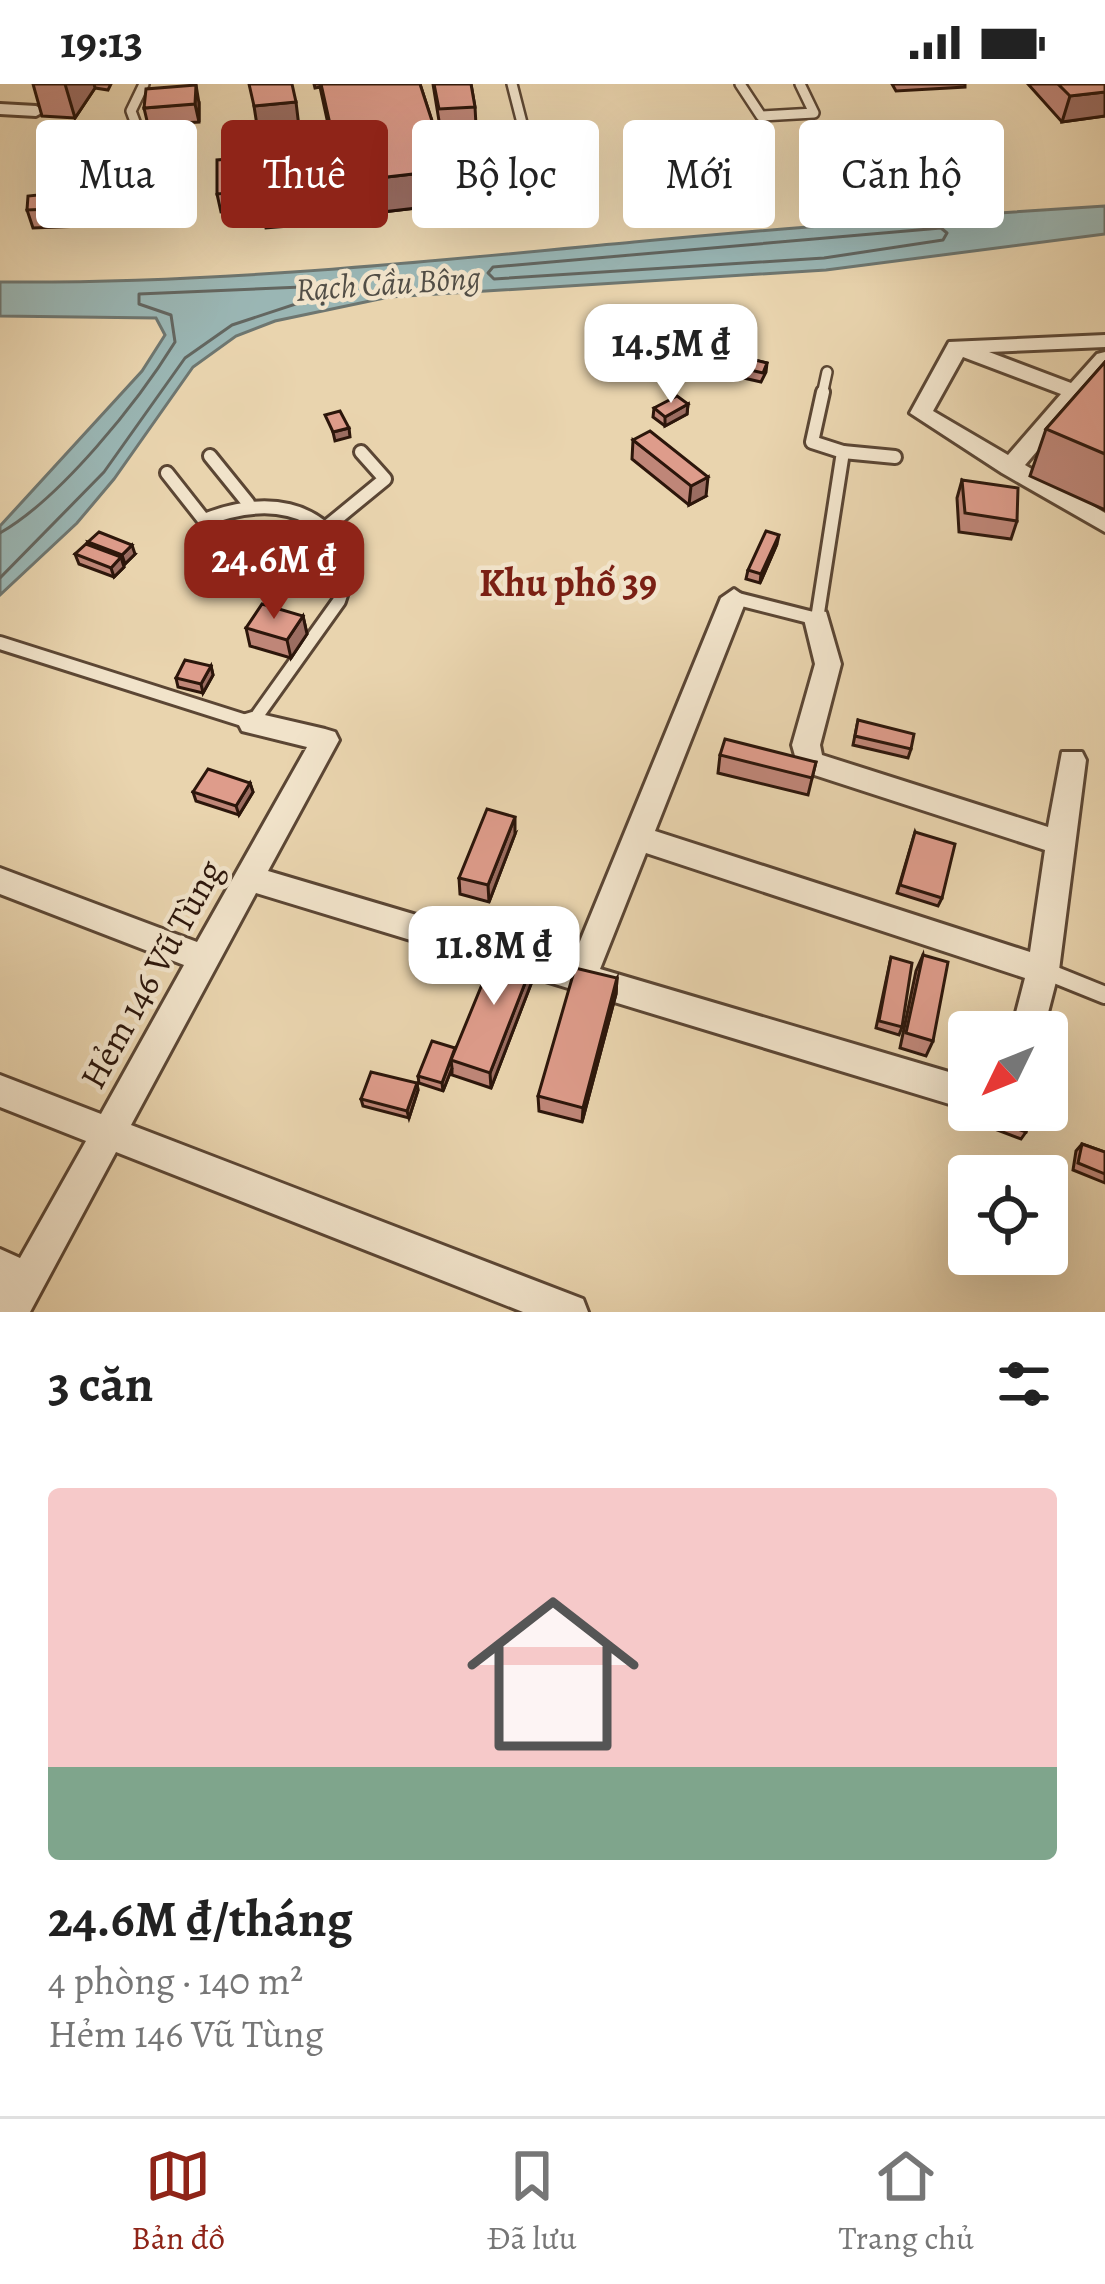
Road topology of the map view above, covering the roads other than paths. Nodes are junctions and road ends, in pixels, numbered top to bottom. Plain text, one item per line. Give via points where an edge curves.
1 (144, 84) edge
2 (512, 84) edge
3 (740, 84) edge
4 (800, 84) edge
5 (0, 109) edge
6 (36, 111) dead end
7 (134, 120) edge
8 (521, 120) edge
9 (1105, 340) edge
10 (957, 347) junction
11 (1105, 358) edge
12 (827, 372) dead end
13 (1075, 392) junction
14 (361, 452) dead end
15 (843, 452) junction
16 (209, 456) dead end
17 (896, 458) dead end
18 (1010, 468) junction
19 (166, 473) dead end
20 (248, 502) junction
21 (1105, 524) edge
22 (329, 525) junction
23 (734, 598) joint
24 (817, 619) junction
25 (0, 643) edge
26 (253, 723) junction
27 (1072, 760) dead end
28 (637, 838) junction
29 (1060, 843) junction
30 (248, 878) junction
31 (0, 881) edge
32 (204, 959) junction
33 (1043, 970) junction
34 (581, 978) junction
35 (1105, 995) edge
36 (1032, 1011) edge
37 (948, 1088) edge
38 (0, 1091) edge
39 (108, 1133) junction
40 (12, 1286) edge
41 (570, 1312) edge

1 - 7 lane
2 - 8 lane
3 - 4 lane via 761,116 814,113
5 - 6 street
9 - 10 street
10 - 13 street
10 - 18 street via 921,412
11 - 13 street
12 - 15 lane via 812,442
13 - 18 street
14 - 22 lane via 385,479
15 - 17 lane
15 - 24 lane
16 - 20 lane
18 - 21 street
19 - 20 lane via 204,520
20 - 22 lane
22 - 26 lane via 347,550 350,578
23 - 24 lane
23 - 28 street
24 - 29 street via 828,664 806,745 809,762
25 - 26 lane
26 - 30 street, Hẻm 146 Vũ Tùng via 326,740
27 - 29 street
28 - 33 street
28 - 34 street
29 - 33 street
30 - 32 street, Hẻm 146 Vũ Tùng
30 - 34 street
31 - 32 street
32 - 39 street, Hẻm 146 Vũ Tùng
33 - 35 lane
33 - 36 street
34 - 37 street
38 - 39 street
39 - 40 street, Hẻm 146 Vũ Tùng
39 - 41 street

